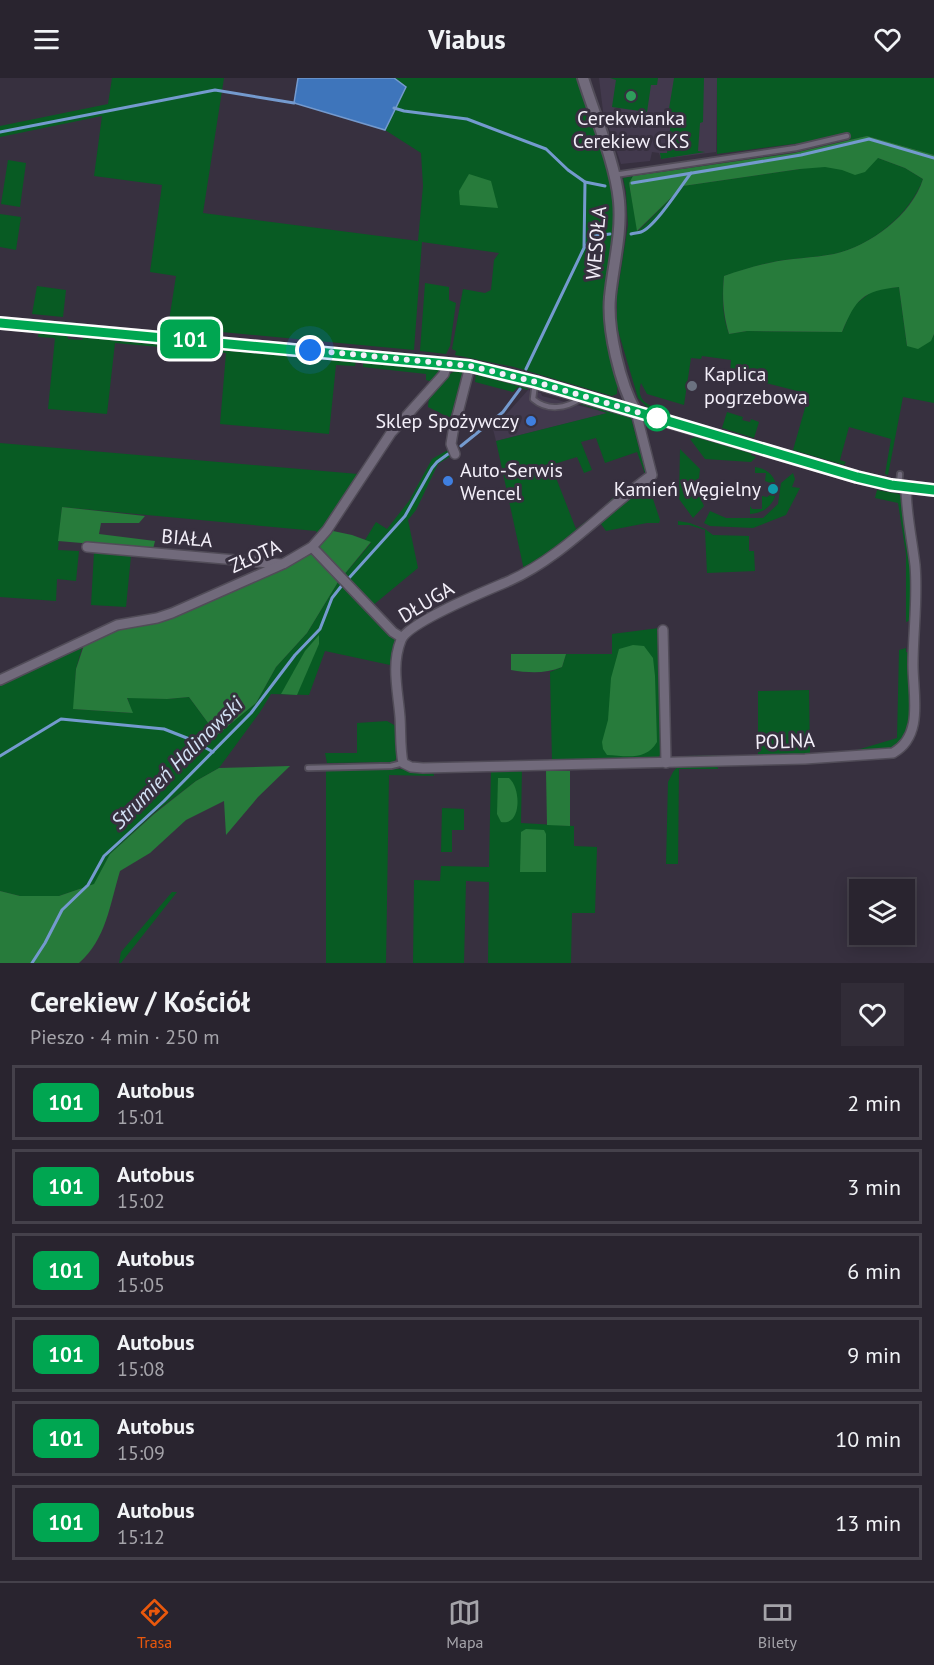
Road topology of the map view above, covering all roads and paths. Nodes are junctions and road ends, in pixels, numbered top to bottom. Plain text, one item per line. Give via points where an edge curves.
1 (583, 78) edge
2 (590, 78) edge
3 (591, 104) junction
4 (847, 136) dead end
5 (614, 175) junction
6 (0, 323) edge
7 (447, 363) junction
8 (470, 366) junction
9 (536, 382) junction
10 (583, 397) junction
11 (636, 412) junction
12 (455, 454) dead end
13 (900, 474) dead end
14 (902, 487) junction
15 (934, 490) edge
16 (87, 547) dead end
17 (312, 547) junction
18 (283, 564) junction
19 (663, 630) dead end
20 (401, 638) junction
21 (0, 680) edge
22 (403, 763) junction
23 (666, 763) junction
24 (308, 768) dead end

1 - 3 street, WESOŁA
2 - 3 lane
3 - 5 street, WESOŁA
4 - 5 lane via 796,148
5 - 11 street, WESOŁA via 620,221 609,316 626,389
6 - 7 street
7 - 8 street
7 - 17 street, ZŁOTA via 444,374 391,433
8 - 9 street
8 - 12 street via 451,444
9 - 10 street
9 - 10 lane via 533,399 537,403 561,408
10 - 11 street
11 - 14 street
11 - 20 street, DŁUGA via 652,475 529,572 471,597
13 - 14 lane
14 - 15 street
14 - 23 street, POLNA via 915,564 917,621 913,663 915,718 909,740 893,753 880,755
16 - 18 street, BIAŁA
17 - 18 street, ZŁOTA
17 - 20 street
18 - 21 street, ZŁOTA via 172,613 95,634
19 - 23 street
20 - 22 street, DŁUGA via 395,679
22 - 23 street, POLNA via 423,768
22 - 24 lane

